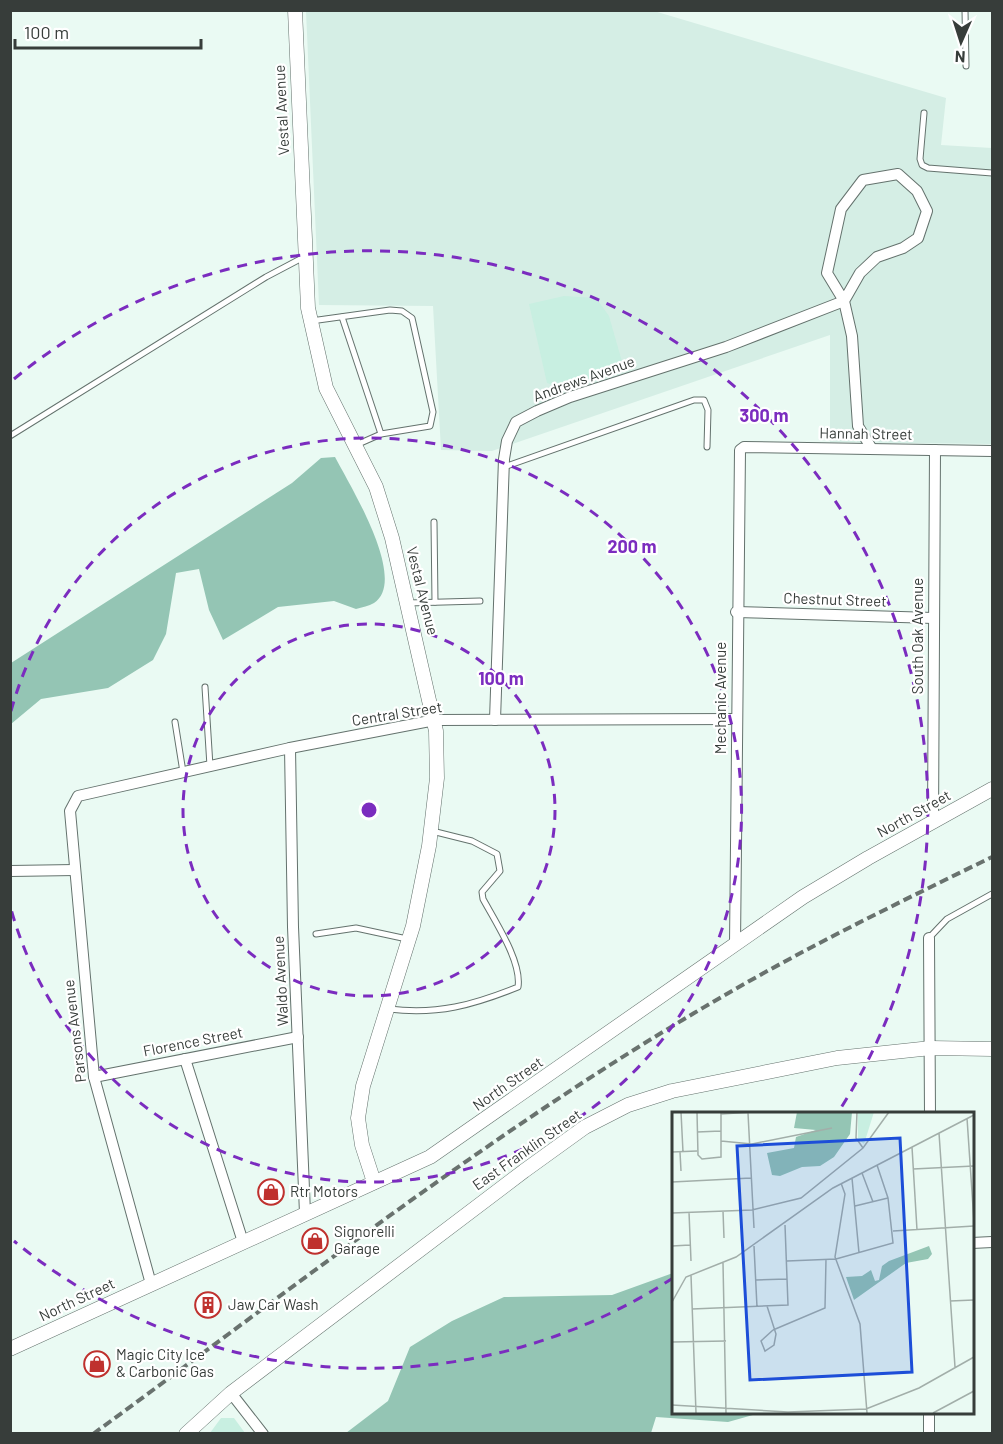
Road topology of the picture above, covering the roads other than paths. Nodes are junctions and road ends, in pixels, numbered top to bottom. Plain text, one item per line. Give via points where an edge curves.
1 (295, 10) edge
2 (965, 10) edge
3 (966, 66) dead end
4 (924, 113) dead end
5 (993, 173) edge
6 (306, 256) junction
7 (844, 301) junction
8 (342, 317) junction
9 (310, 321) junction
10 (381, 434) junction
11 (10, 436) edge
12 (356, 445) junction
13 (707, 447) dead end
14 (872, 449) junction
15 (740, 450) joint
16 (935, 450) junction
17 (993, 451) edge
18 (504, 467) junction
19 (434, 522) dead end
20 (480, 601) dead end
21 (435, 602) junction
22 (408, 603) junction
23 (736, 612) junction
24 (933, 618) junction
25 (205, 687) dead end
26 (736, 719) junction
27 (435, 720) junction
28 (495, 720) junction
29 (175, 722) dead end
30 (290, 748) junction
31 (210, 766) junction
32 (183, 772) junction
33 (993, 789) edge
34 (72, 803) joint
35 (933, 822) junction
36 (431, 831) junction
37 (75, 870) junction
38 (10, 871) edge
39 (993, 894) edge
40 (316, 934) dead end
41 (929, 938) joint
42 (409, 940) junction
43 (735, 945) junction
44 (387, 1009) junction
45 (298, 1037) junction
46 (931, 1048) junction
47 (993, 1049) edge
48 (185, 1059) junction
49 (94, 1077) junction
50 (930, 1112) edge
51 (374, 1182) junction
52 (305, 1213) junction
53 (243, 1242) junction
54 (993, 1242) edge
55 (973, 1243) edge
56 (151, 1284) junction
57 (10, 1349) edge
58 (231, 1393) junction
59 (929, 1414) edge
60 (186, 1434) edge
61 (263, 1434) edge
62 (929, 1434) edge

1 - 6 street, Vestal Avenue
2 - 3 lane
4 - 5 lane via 922,165
6 - 9 street, Vestal Avenue
6 - 11 lane
7 - 7 street via 860,273 877,257 918,238 927,211 917,191 898,174 863,180 841,209 827,273
7 - 14 street via 852,336 858,426
7 - 18 street, Andrews Avenue via 726,347 537,411 516,422 509,432
8 - 9 lane
8 - 10 lane
8 - 10 lane via 390,310 402,311 412,318 433,412 430,426
9 - 12 street, Vestal Avenue via 326,388
10 - 12 lane
12 - 22 street, Vestal Avenue via 376,487
13 - 18 lane via 708,410 704,400 694,400
14 - 15 street, Hannah Street
14 - 16 street, Hannah Street
15 - 23 street, Mechanic Avenue
16 - 17 street, Hannah Street
16 - 24 street, South Oak Avenue
18 - 28 street, Andrews Avenue
19 - 21 lane
20 - 21 lane
21 - 22 lane
22 - 27 street, Vestal Avenue
23 - 24 street, Chestnut Street
23 - 26 street, Mechanic Avenue
24 - 35 street, South Oak Avenue
25 - 31 lane
26 - 28 street, Central Street
26 - 43 street, Mechanic Avenue
27 - 28 street, Central Street
27 - 30 street, Central Street
27 - 36 street, Vestal Avenue via 437,778
29 - 32 lane
30 - 31 street, Central Street
30 - 45 street, Waldo Avenue
31 - 32 street, Central Street
32 - 34 street, Central Street via 78,796
33 - 35 street, North Street
34 - 37 street, Parsons Avenue
35 - 43 street, North Street via 803,897
36 - 42 street, Vestal Avenue
36 - 44 lane via 472,841 497,854 500,871 482,892 483,899 514,961 520,977 518,987 483,1001 447,1009 420,1013
37 - 38 street
37 - 49 street, Parsons Avenue
39 - 41 lane via 947,919
40 - 42 lane via 356,928
41 - 46 street
42 - 44 street, Vestal Avenue
43 - 51 street, North Street via 446,1147
44 - 51 street, Vestal Avenue via 363,1086 358,1118
45 - 48 street, Florence Street
45 - 52 street, Waldo Avenue
46 - 47 street, East Franklin Street
46 - 50 street
46 - 58 street, East Franklin Street via 837,1058 672,1091 628,1105 585,1127 524,1171
48 - 49 street, Florence Street
48 - 53 street
49 - 56 street, Parsons Avenue
51 - 52 street, North Street
52 - 53 street, North Street
53 - 56 street, North Street
54 - 55 street
56 - 57 street, North Street
58 - 60 street, East Franklin Street
58 - 61 street
59 - 62 street

